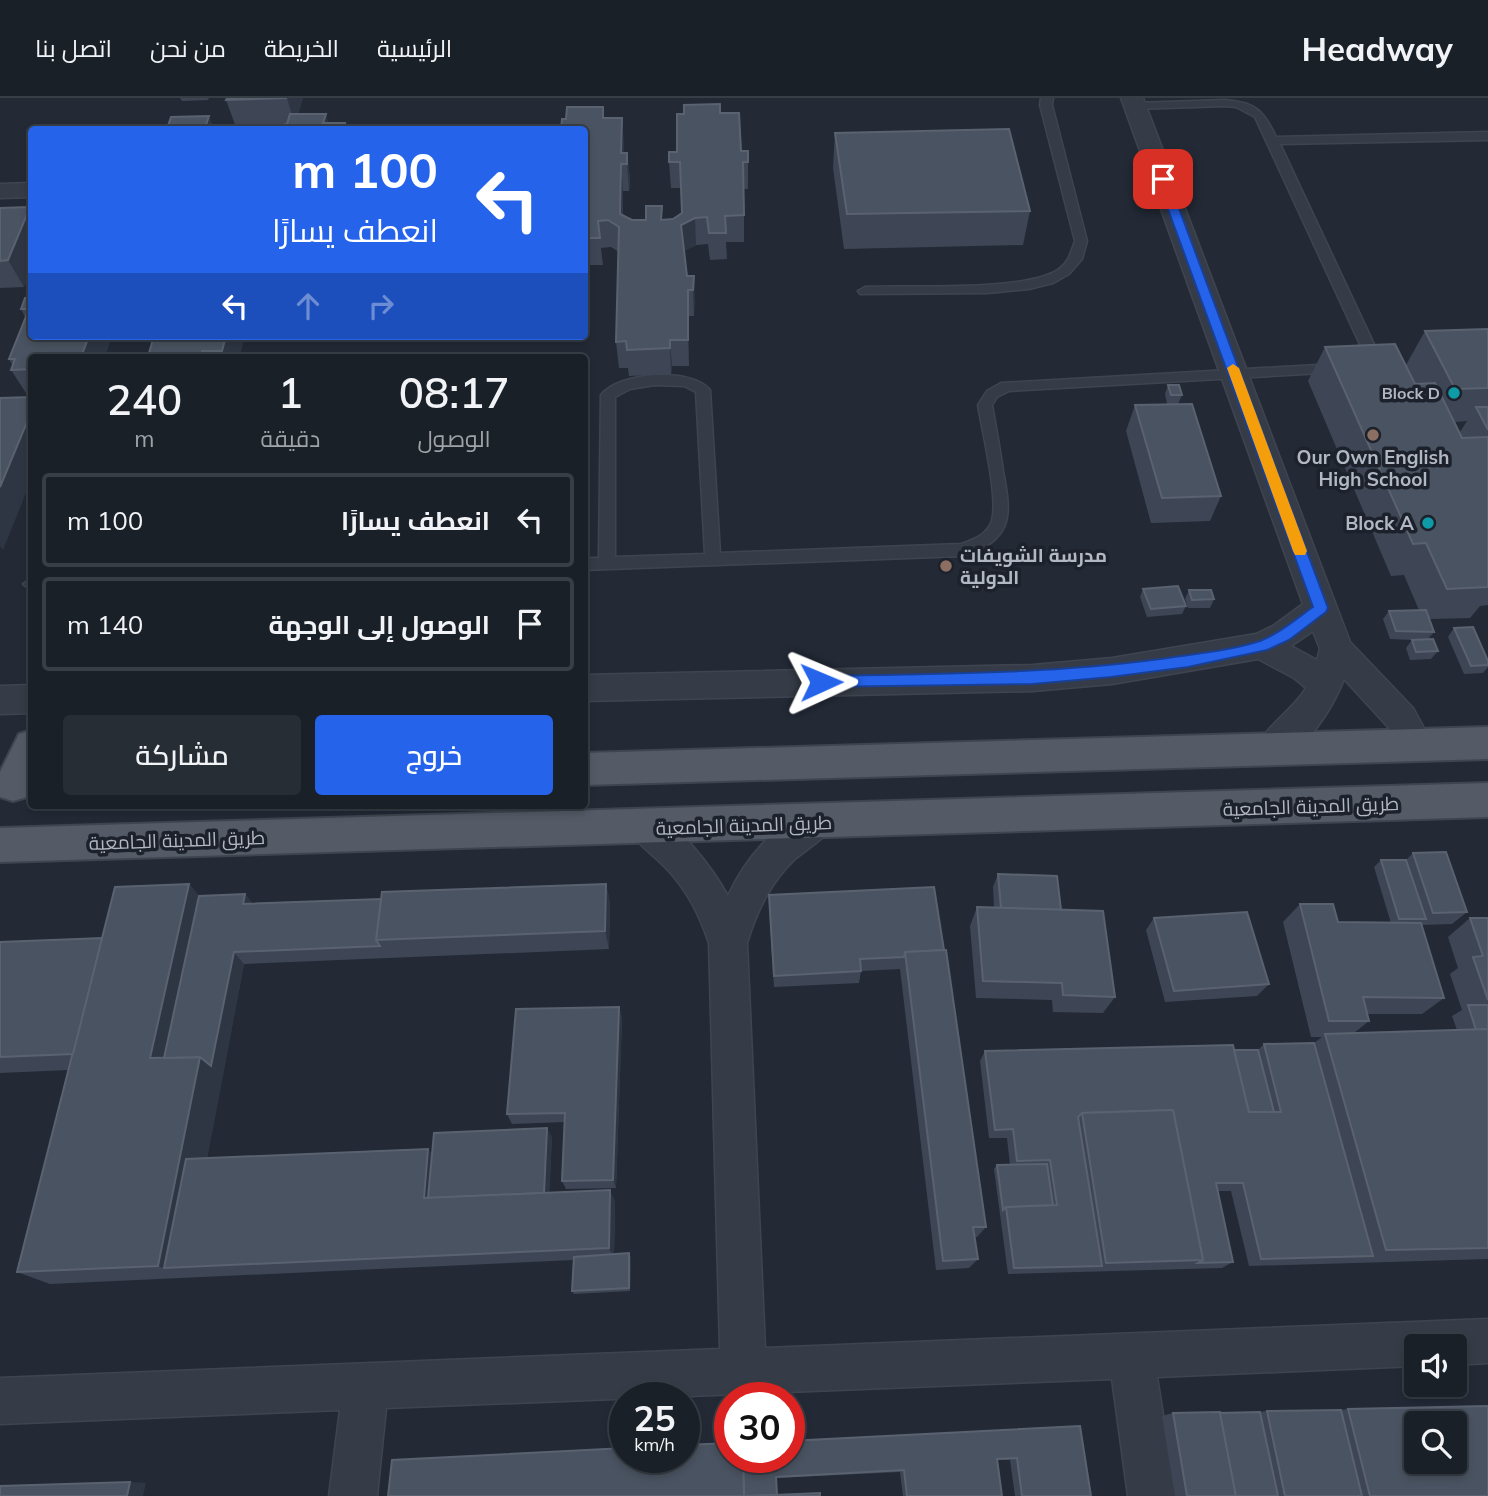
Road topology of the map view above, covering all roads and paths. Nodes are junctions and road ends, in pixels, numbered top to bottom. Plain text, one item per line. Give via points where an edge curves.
1 (1047, 98) edge
2 (1197, 101) edge
3 (1134, 102) edge
4 (1488, 136) edge
5 (1273, 141) junction
6 (28, 190) edge
7 (0, 191) edge
8 (865, 291) dead end
9 (1235, 374) junction
10 (713, 559) junction
11 (607, 563) junction
12 (588, 564) edge
13 (1321, 608) junction
14 (1261, 646) junction
15 (1336, 649) junction
16 (1326, 685) junction
17 (588, 688) edge
18 (28, 699) edge
19 (0, 700) edge
20 (1488, 743) edge
21 (1416, 745) junction
22 (1273, 748) junction
23 (28, 754) edge
24 (588, 769) edge
25 (15, 785) edge
26 (1488, 800) edge
27 (1183, 810) junction
28 (816, 822) junction
29 (647, 828) junction
30 (0, 845) edge
31 (728, 943) junction
32 (1488, 1341) edge
33 (1130, 1355) junction
34 (743, 1371) junction
35 (366, 1386) junction
36 (0, 1401) edge
37 (353, 1496) edge
38 (1152, 1496) edge

1 - 8 lane via 1081,241 1071,265 1051,279 1023,286
2 - 3 lane
2 - 5 lane via 1251,108 1260,114
3 - 9 street
4 - 5 lane
5 - 9 lane via 1374,361 1352,369
6 - 7 street
9 - 10 lane via 1006,386 992,394 985,405 985,418 1002,520 995,534 981,544 962,550
9 - 13 street
10 - 11 lane
10 - 11 lane via 702,390 698,384 678,380 621,385 608,396
11 - 12 lane
13 - 14 street
13 - 15 street
14 - 16 street
14 - 17 street via 1124,670 1033,678
15 - 16 street
15 - 21 street via 1401,718
16 - 22 street via 1313,708
18 - 19 street
20 - 21 main road
21 - 22 main road
21 - 27 main road via 1426,772 1412,782 1247,788
22 - 24 main road
23 - 25 main road
26 - 27 main road, طريق المدينة الجامعية
27 - 28 main road, طريق المدينة الجامعية
28 - 29 main road, طريق المدينة الجامعية
28 - 31 street via 784,844 759,873 739,906
29 - 30 main road, طريق المدينة الجامعية
29 - 31 street via 699,877 717,909
31 - 34 street
32 - 33 street
33 - 34 street
33 - 38 street
34 - 35 street
35 - 36 street
35 - 37 street

